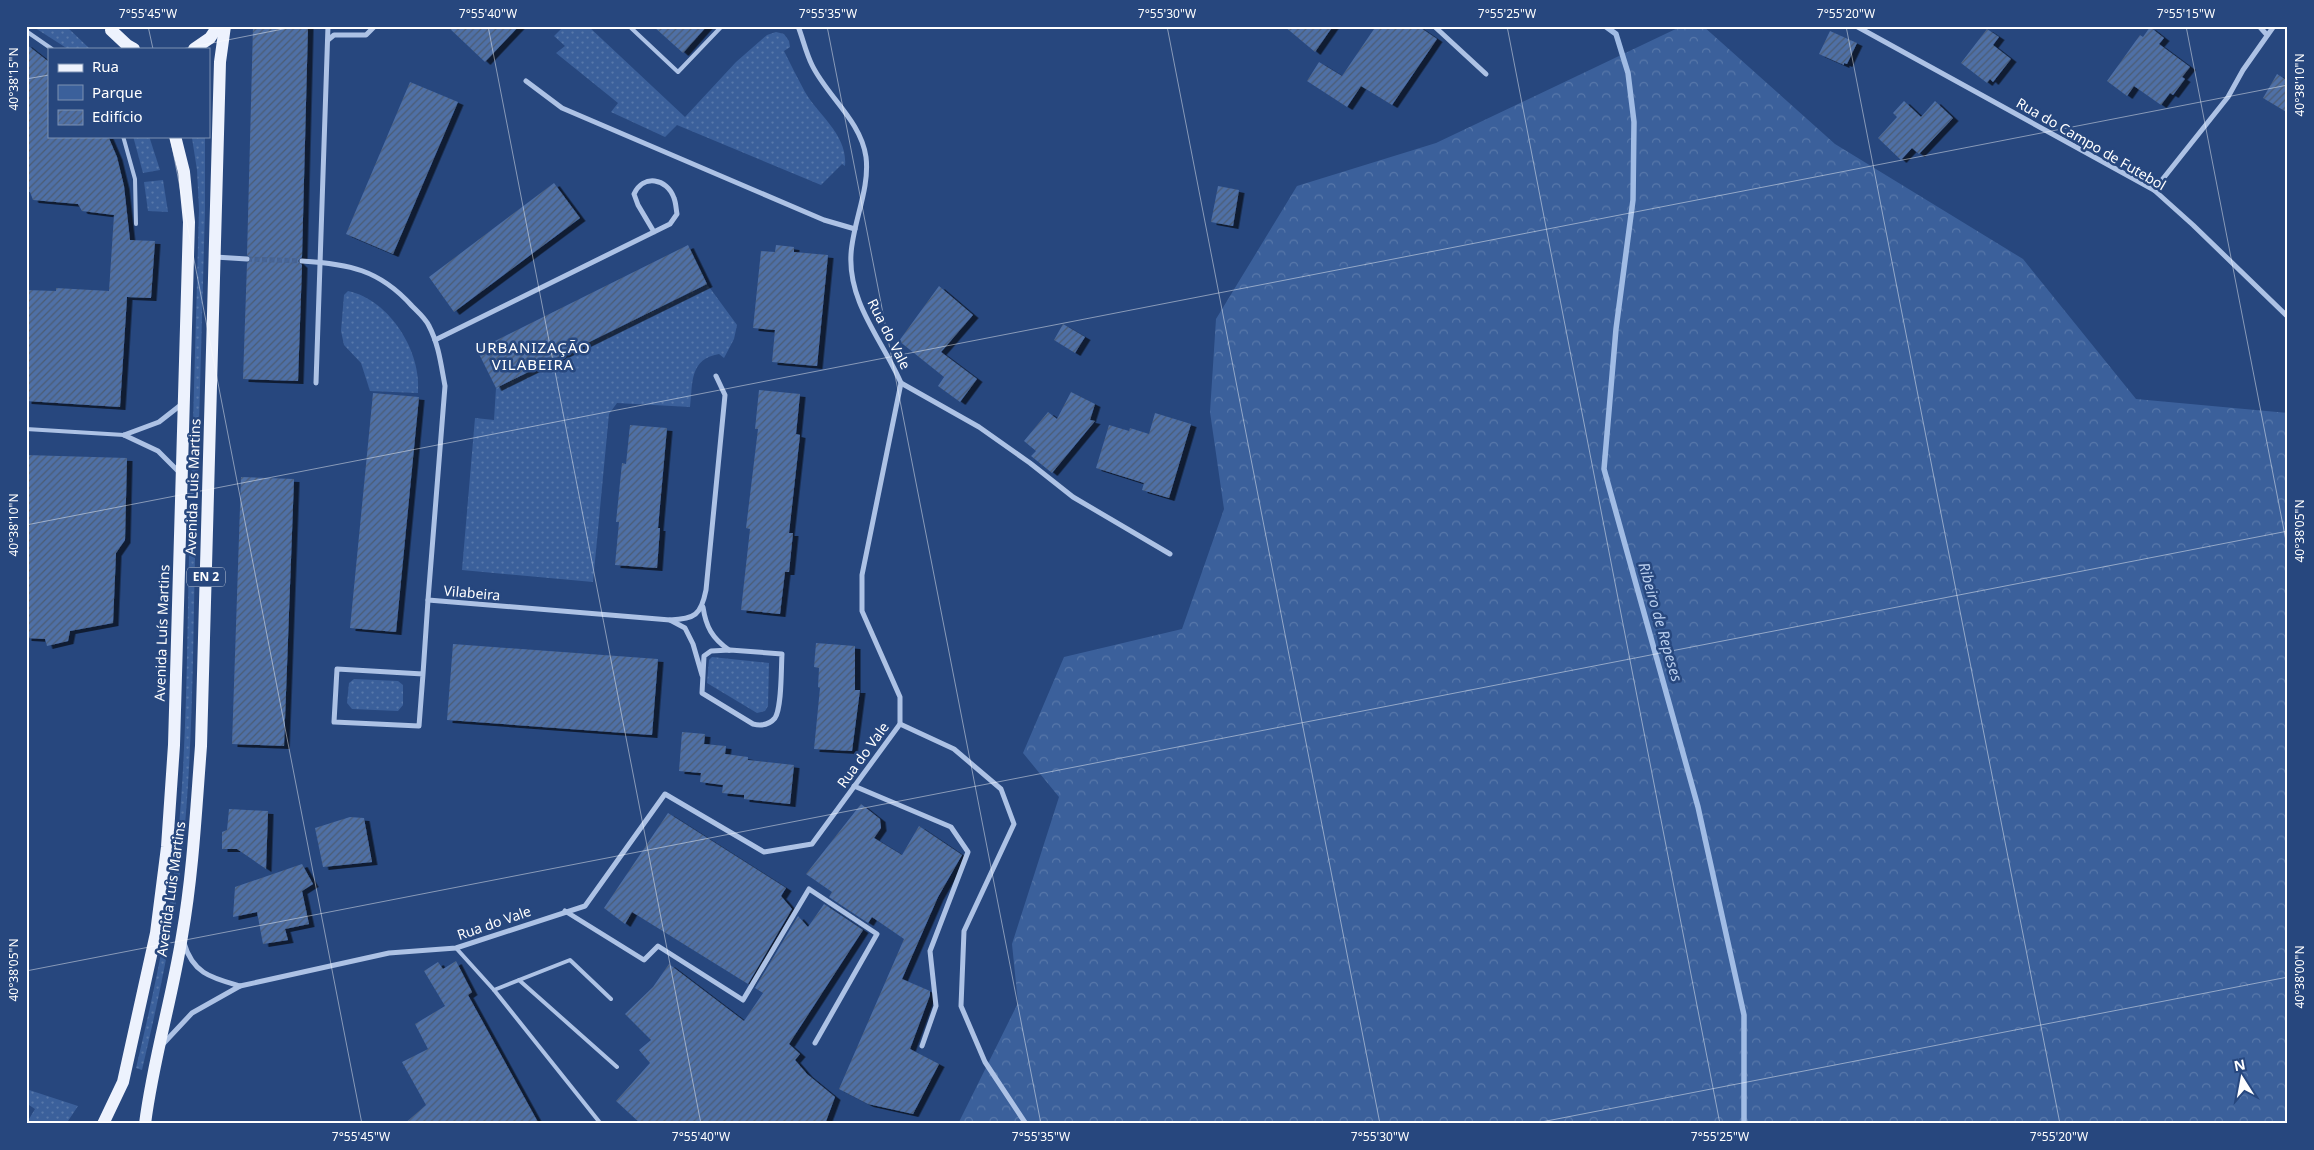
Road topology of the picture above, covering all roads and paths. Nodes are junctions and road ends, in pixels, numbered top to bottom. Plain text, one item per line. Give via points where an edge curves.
1 (218, 26) edge
2 (225, 26) edge
3 (328, 26) edge
4 (375, 26) edge
5 (629, 26) edge
6 (722, 26) edge
7 (798, 26) edge
8 (1434, 26) edge
9 (1856, 26) edge
10 (2260, 26) edge
11 (2274, 26) edge
12 (110, 28) edge
13 (26, 31) edge
14 (2268, 35) junction
15 (328, 40) junction
16 (51, 48) edge
17 (123, 48) edge
18 (132, 48) edge
19 (195, 48) edge
20 (1486, 74) dead end
21 (526, 81) dead end
22 (124, 138) edge
23 (176, 138) edge
24 (2154, 190) junction
25 (136, 224) dead end
26 (855, 229) junction
27 (654, 232) junction
28 (215, 257) junction
29 (247, 259) tunnel mouth
30 (302, 261) tunnel mouth
31 (320, 263) junction
32 (2288, 317) edge
33 (435, 340) junction
34 (716, 376) dead end
35 (316, 383) dead end
36 (902, 383) junction
37 (184, 402) junction
38 (26, 429) edge
39 (124, 435) junction
40 (182, 475) junction
41 (1170, 554) dead end
42 (428, 600) junction
43 (703, 607) junction
44 (670, 620) junction
45 (730, 650) junction
46 (423, 674) junction
47 (703, 680) junction
48 (900, 724) junction
49 (854, 786) junction
50 (565, 911) junction
51 (182, 937) junction
52 (456, 948) junction
53 (519, 980) junction
54 (240, 986) junction
55 (494, 990) junction
56 (611, 1000) dead end
57 (815, 1043) dead end
58 (922, 1046) dead end
59 (158, 1049) junction
60 (617, 1067) dead end
61 (103, 1124) edge
62 (145, 1124) edge
63 (601, 1124) edge
64 (1026, 1124) edge

1 - 19 main road via 210,38
2 - 28 main road, Avenida Luis Martins / EN 2 via 220,62
3 - 15 street
4 - 15 street via 366,35 334,35
5 - 6 lane via 678,72
7 - 26 street, Rua do Vale via 813,66 856,130 866,156 866,179
8 - 20 street
9 - 24 street, Rua do Campo de Futebol
10 - 14 street
11 - 14 street
12 - 17 main road
12 - 18 main road
13 - 16 lane
14 - 24 street via 2228,97
15 - 31 street
21 - 26 street via 562,108 824,220
22 - 25 lane via 135,180
23 - 37 main road, Avenida Luís Martins / EN 2 via 184,172 189,222
24 - 32 street, Rua do Campo de Futebol
26 - 36 street, Rua do Vale via 851,255 853,283 861,308
27 - 27 street via 670,224 677,214 674,197 666,186 646,181 638,185 634,194
27 - 33 street
28 - 29 street
28 - 51 main road, Avenida Luis Martins / EN 2 via 201,746 194,850
30 - 31 street, Vilabeira
31 - 33 street, Vilabeira via 344,265 373,274 403,295 429,325
31 - 35 street
33 - 42 street, Vilabeira via 445,386
34 - 43 street via 725,395
36 - 41 street via 979,427 1073,497
36 - 48 street, Rua do Vale via 864,566 862,602 862,612 900,697
37 - 39 street via 159,422
37 - 40 main road, Avenida Luís Martins / EN 2
38 - 39 lane
39 - 40 street via 158,451
40 - 61 main road, Avenida Luís Martins / EN 2 via 174,745 167,847 156,933 123,1082
42 - 44 street, Vilabeira
42 - 46 street
43 - 44 street, Vilabeira via 694,616
43 - 45 street via 711,634
44 - 47 street via 685,628
45 - 47 street via 711,651 704,656
45 - 47 street via 782,654 774,718 760,726 753,724 702,693
46 - 46 street via 337,669 334,722 419,726
48 - 49 street, Rua do Vale
48 - 64 street via 954,749 1001,789 1014,824 964,931 961,1006 985,1062
49 - 50 street, Rua do Vale via 812,844 764,852 665,794 585,906
49 - 58 street via 951,827 968,852 930,952 936,1006
50 - 52 street, Rua do Vale
50 - 57 street via 644,960 658,946 743,1000 809,889 877,934
51 - 54 street via 188,956 208,977
51 - 59 main road, Avenida Luis Martins / EN 2
52 - 54 street, Rua do Vale via 389,953
52 - 55 lane
53 - 55 lane
53 - 56 lane via 570,960
53 - 60 lane
54 - 59 street via 192,1012
55 - 63 lane
59 - 62 main road, Avenida Luis Martins / EN 2

